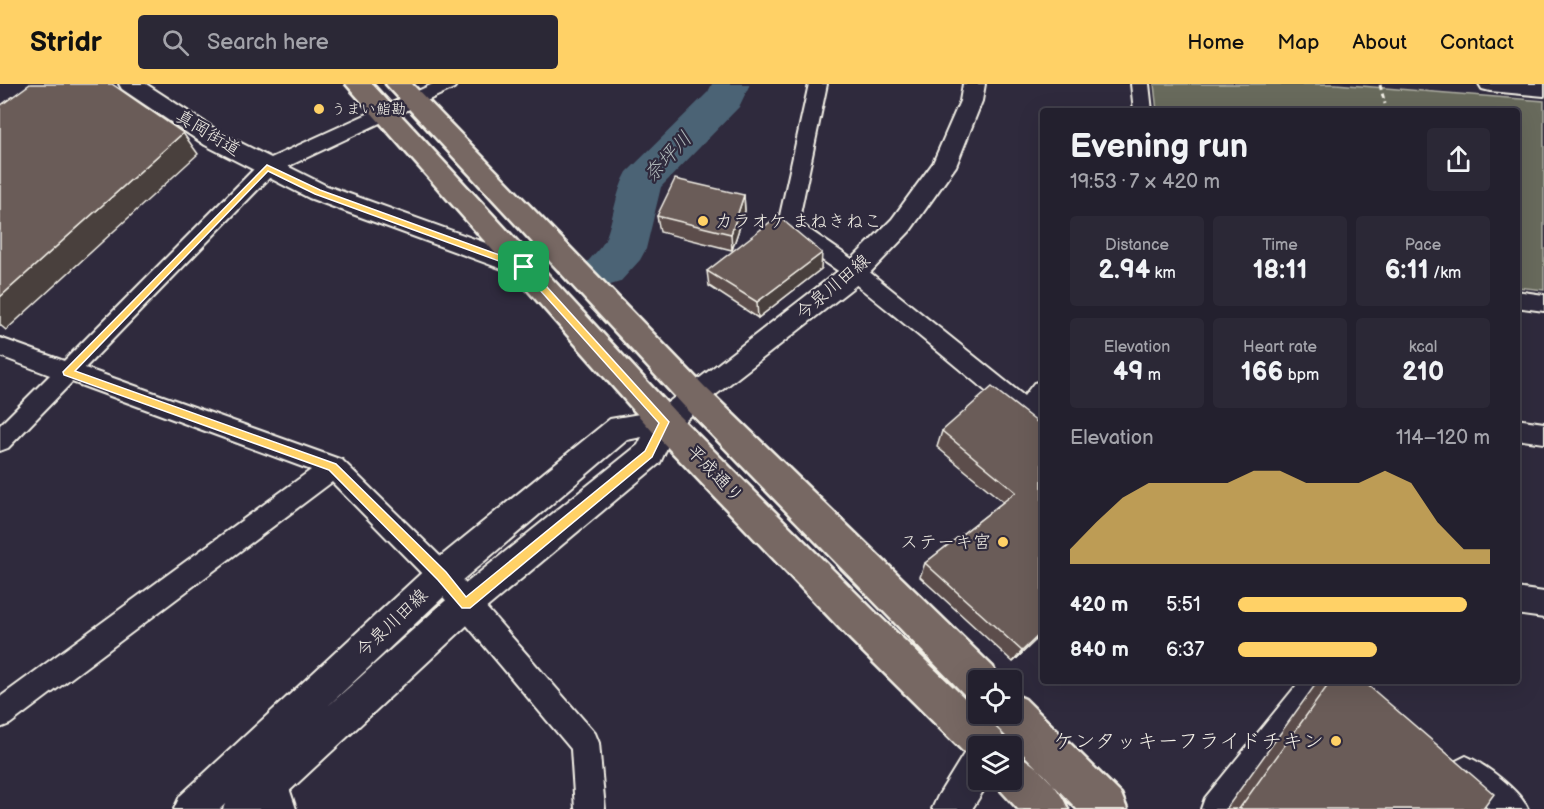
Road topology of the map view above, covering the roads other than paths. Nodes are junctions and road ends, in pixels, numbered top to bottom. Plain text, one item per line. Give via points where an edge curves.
1 (130, 84) edge
2 (358, 84) edge
3 (448, 84) edge
4 (818, 84) edge
5 (974, 84) edge
6 (1140, 84) edge
7 (1490, 84) edge
8 (1544, 89) edge
9 (406, 93) edge
10 (1143, 108) edge
11 (386, 115) junction
12 (267, 168) junction
13 (524, 267) junction
14 (855, 272) junction
15 (1520, 300) edge
16 (1544, 303) edge
17 (0, 347) edge
18 (68, 372) junction
19 (694, 396) junction
20 (1040, 397) edge
21 (1034, 417) edge
22 (664, 422) junction
23 (1520, 430) edge
24 (1544, 433) edge
25 (0, 441) edge
26 (333, 467) junction
27 (442, 576) junction
28 (1520, 601) edge
29 (466, 604) junction
30 (1544, 605) edge
31 (968, 670) edge
32 (1316, 684) edge
33 (0, 714) edge
34 (1022, 724) edge
35 (977, 736) edge
36 (1448, 756) edge
37 (968, 781) edge
38 (1022, 783) edge
39 (277, 794) edge
40 (192, 809) edge
41 (242, 809) edge
42 (590, 809) edge
43 (951, 809) edge
44 (1047, 809) edge
45 (1107, 809) edge
46 (1216, 809) edge
47 (1513, 809) edge

1 - 12 street, 真岡街道 via 213,139
2 - 11 main road, 平成通り
3 - 9 street
4 - 14 street via 789,220 797,231
5 - 14 street, 今泉川田線 via 971,101 944,166 901,225
6 - 10 street
7 - 8 street
9 - 11 street
9 - 19 main road
11 - 12 street
11 - 13 main road, 平成通り
12 - 13 street, 真岡街道 via 318,192
12 - 18 street
13 - 22 main road, 平成通り
14 - 19 street, 今泉川田線
14 - 21 street
15 - 16 street
17 - 18 street
18 - 25 street
18 - 26 street
19 - 22 street, 今泉川田線
19 - 31 main road
20 - 21 street
22 - 27 street, 今泉川田線 via 620,428
22 - 29 street, 今泉川田線 via 649,454
22 - 35 main road, 平成通り
23 - 24 street
26 - 27 street
26 - 33 street
27 - 29 street
27 - 40 street, 今泉川田線
28 - 30 street
29 - 39 street, 今泉川田線
29 - 42 street via 585,743
32 - 46 street
34 - 45 main road
36 - 47 street
37 - 43 street
38 - 44 main road
39 - 41 street, 今泉川田線

